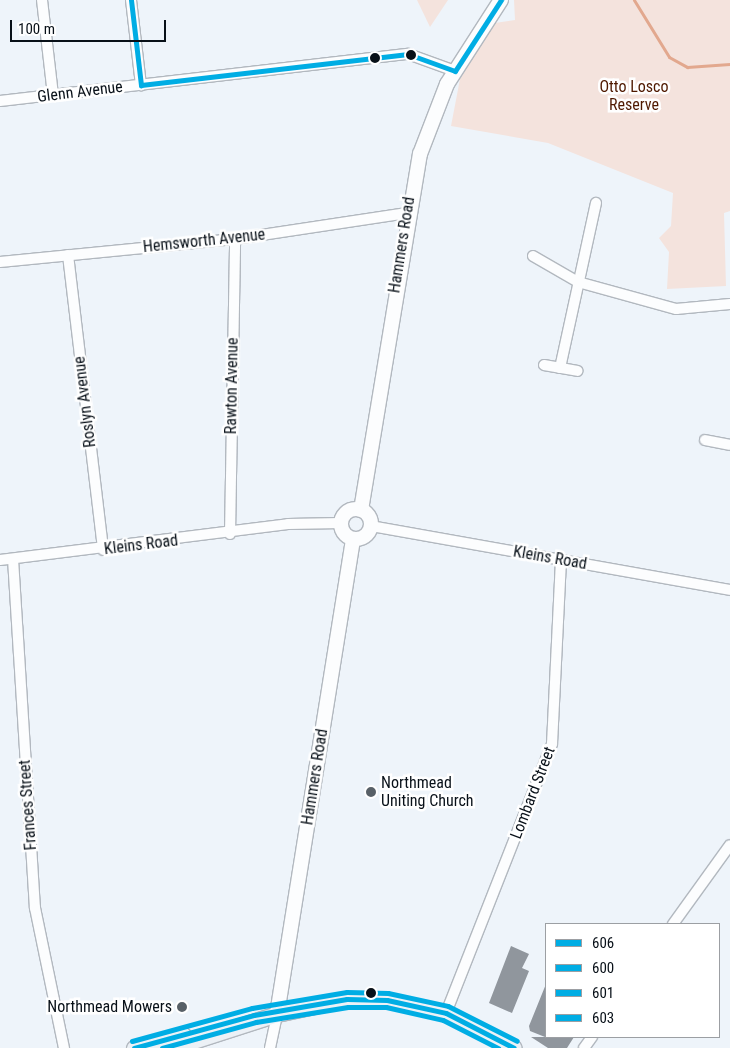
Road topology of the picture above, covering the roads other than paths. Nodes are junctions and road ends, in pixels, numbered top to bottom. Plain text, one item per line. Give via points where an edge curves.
1 (42, 0) edge
2 (131, 0) edge
3 (501, 0) edge
4 (455, 71) junction
5 (141, 85) junction
6 (53, 95) junction
7 (0, 101) edge
8 (596, 203) dead end
9 (407, 213) junction
10 (235, 239) junction
11 (68, 255) junction
12 (533, 256) dead end
13 (0, 262) edge
14 (578, 282) junction
15 (730, 304) edge
16 (544, 365) dead end
17 (560, 368) junction
18 (577, 370) dead end
19 (705, 440) dead end
20 (730, 445) edge
21 (361, 510) junction
22 (341, 523) junction
23 (371, 526) junction
24 (230, 534) junction
25 (353, 540) junction
26 (103, 550) junction
27 (13, 559) junction
28 (0, 560) edge
29 (561, 560) junction
30 (728, 586) edge
31 (730, 845) edge
32 (674, 923) edge
33 (446, 1013) junction
34 (277, 1014) junction
35 (64, 1048) edge
36 (134, 1048) edge
37 (171, 1048) edge
38 (270, 1048) edge
39 (514, 1048) edge

1 - 6 street
2 - 5 street
3 - 4 street, Hammers Road
4 - 5 street, Glenn Avenue via 408,54
4 - 9 street, Hammers Road via 427,131
5 - 6 street, Glenn Avenue
6 - 7 street, Glenn Avenue
8 - 14 street
9 - 10 street, Hemsworth Avenue
9 - 21 street, Hammers Road
10 - 11 street, Hemsworth Avenue
10 - 24 street, Rawton Avenue
11 - 13 street, Hemsworth Avenue
11 - 26 street, Roslyn Avenue
12 - 14 street
14 - 15 street via 676,309
14 - 17 street
16 - 17 street
17 - 18 street
19 - 20 street
21 - 22 street via 348,511
21 - 23 street
22 - 24 street, Kleins Road via 288,524
22 - 25 street via 345,535
23 - 25 street via 363,538
23 - 29 street, Kleins Road
24 - 26 street, Kleins Road
25 - 34 street, Hammers Road
26 - 27 street, Kleins Road
27 - 28 street, Kleins Road
27 - 35 street, Frances Street via 35,908
29 - 30 street, Kleins Road
29 - 33 street, Lombard Street via 552,744
31 - 32 street
33 - 34 main road via 388,1000 347,1000
33 - 39 main road
34 - 36 main road via 254,1015
34 - 37 main road
34 - 38 street

